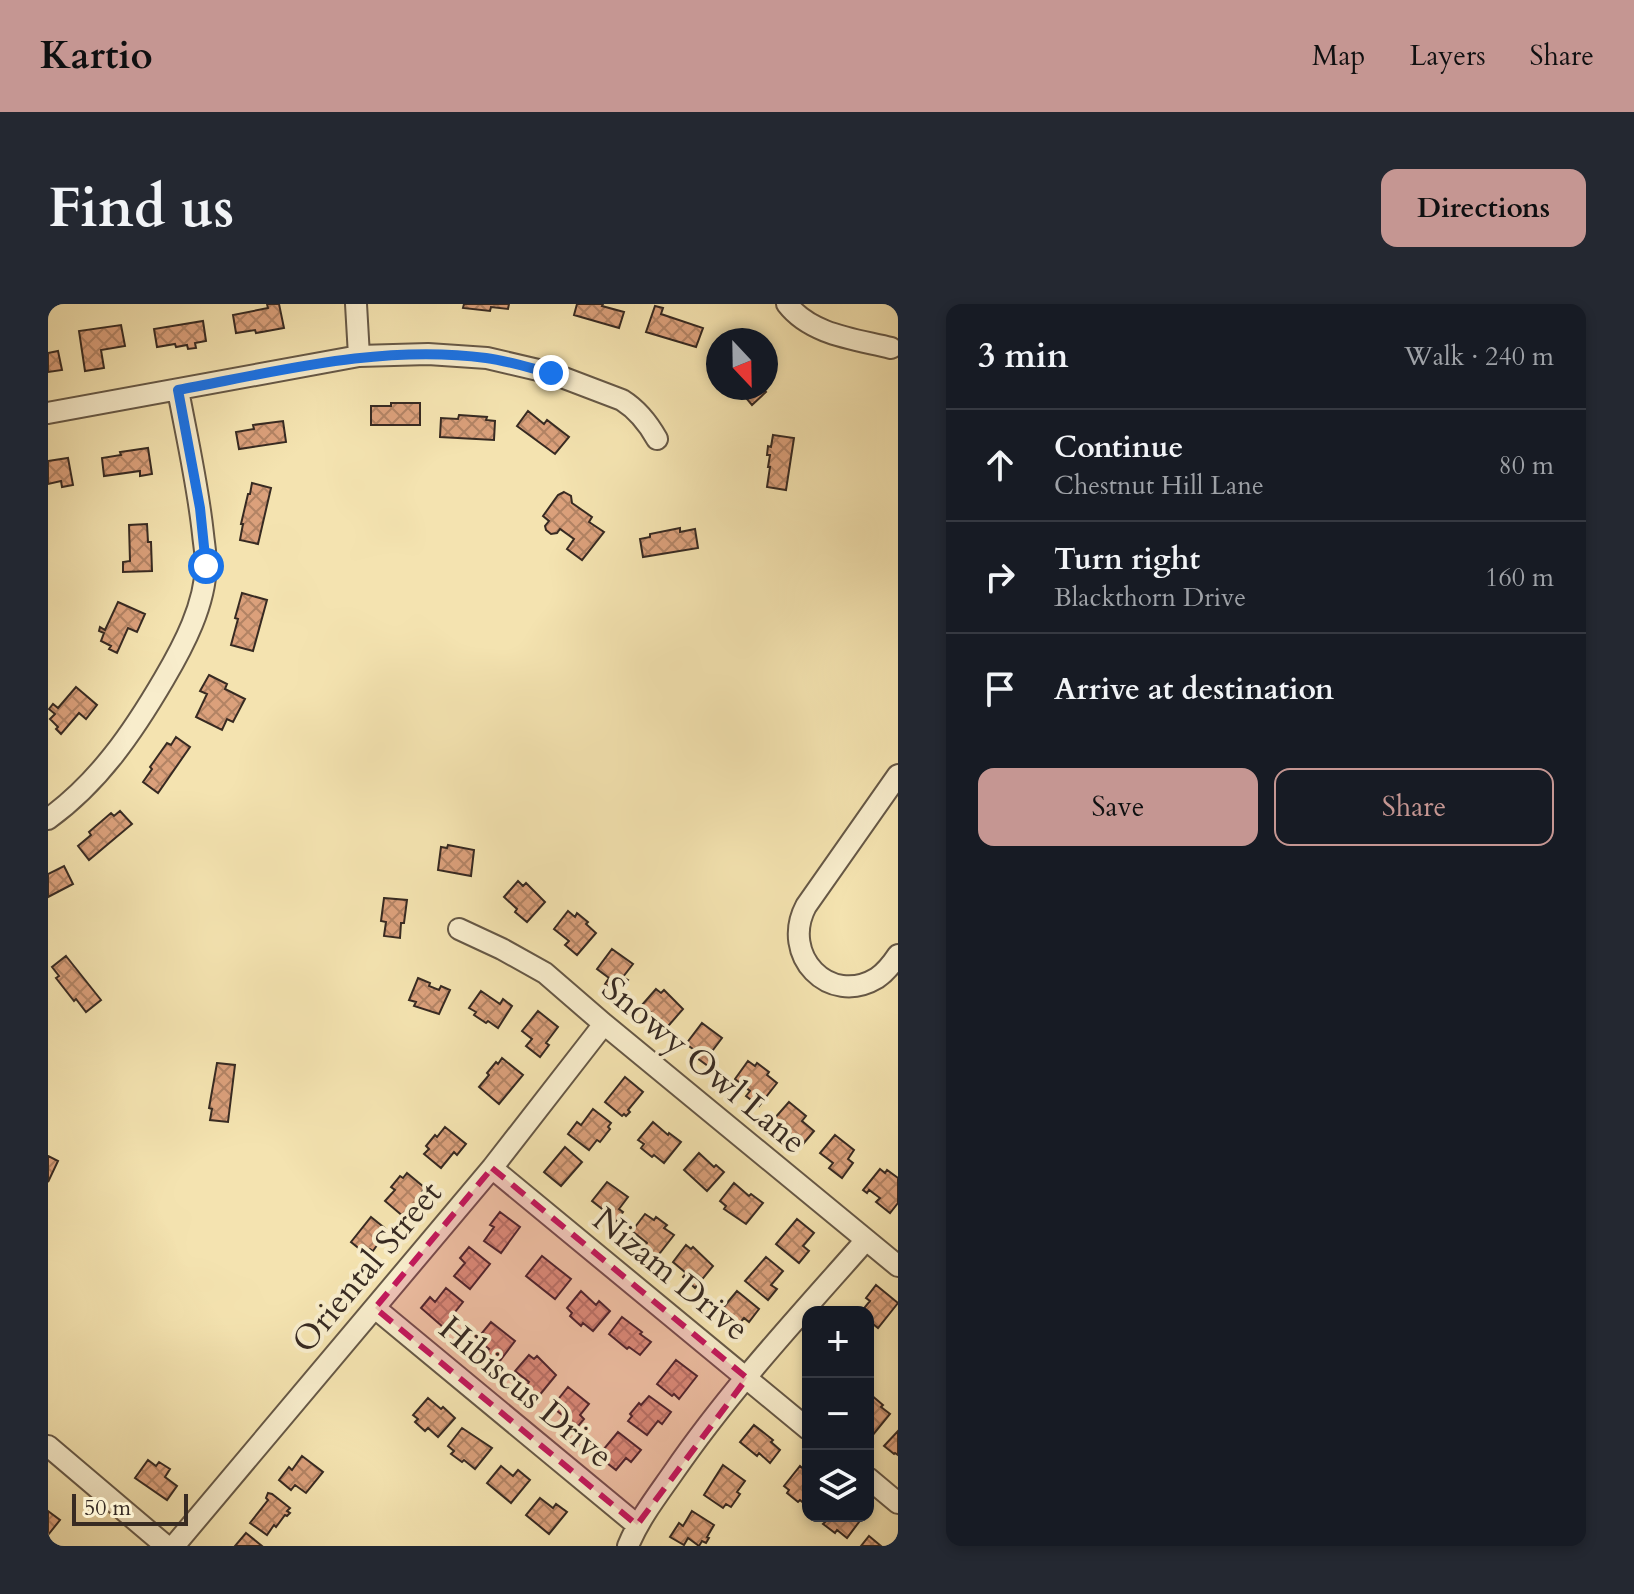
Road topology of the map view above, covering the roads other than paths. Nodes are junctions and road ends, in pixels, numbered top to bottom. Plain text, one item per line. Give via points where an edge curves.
1 (356, 304) edge
2 (787, 304) edge
3 (891, 348) dead end
4 (359, 356) junction
5 (178, 390) junction
6 (48, 413) edge
7 (657, 439) dead end
8 (898, 775) edge
9 (48, 819) edge
10 (459, 929) dead end
11 (898, 955) edge
12 (604, 1024) junction
13 (492, 1168) junction
14 (866, 1240) junction
15 (898, 1266) edge
16 (375, 1308) junction
17 (747, 1378) junction
18 (802, 1424) edge
19 (48, 1446) edge
20 (874, 1483) edge
21 (898, 1503) edge
22 (637, 1525) junction
23 (166, 1546) edge
24 (174, 1546) edge
25 (628, 1546) edge

1 - 4 street
2 - 3 street via 797,316 828,332
4 - 5 street
4 - 7 street via 487,358 551,373 622,400 648,422
5 - 6 street
5 - 9 street via 206,566 199,607 138,724 109,763
8 - 11 street via 806,906 798,937 809,966 835,984 874,980
10 - 12 street, Snowy Owl Lane via 545,973
12 - 13 street, Oriental Street
12 - 14 street, Snowy Owl Lane
13 - 16 street, Oriental Street
13 - 17 street, Nizam Drive
14 - 15 street, Snowy Owl Lane
14 - 17 street
16 - 22 street, Hibiscus Drive
16 - 24 street, Oriental Street
17 - 18 street, Nizam Drive
17 - 22 street
19 - 23 street
20 - 21 street
22 - 25 street

